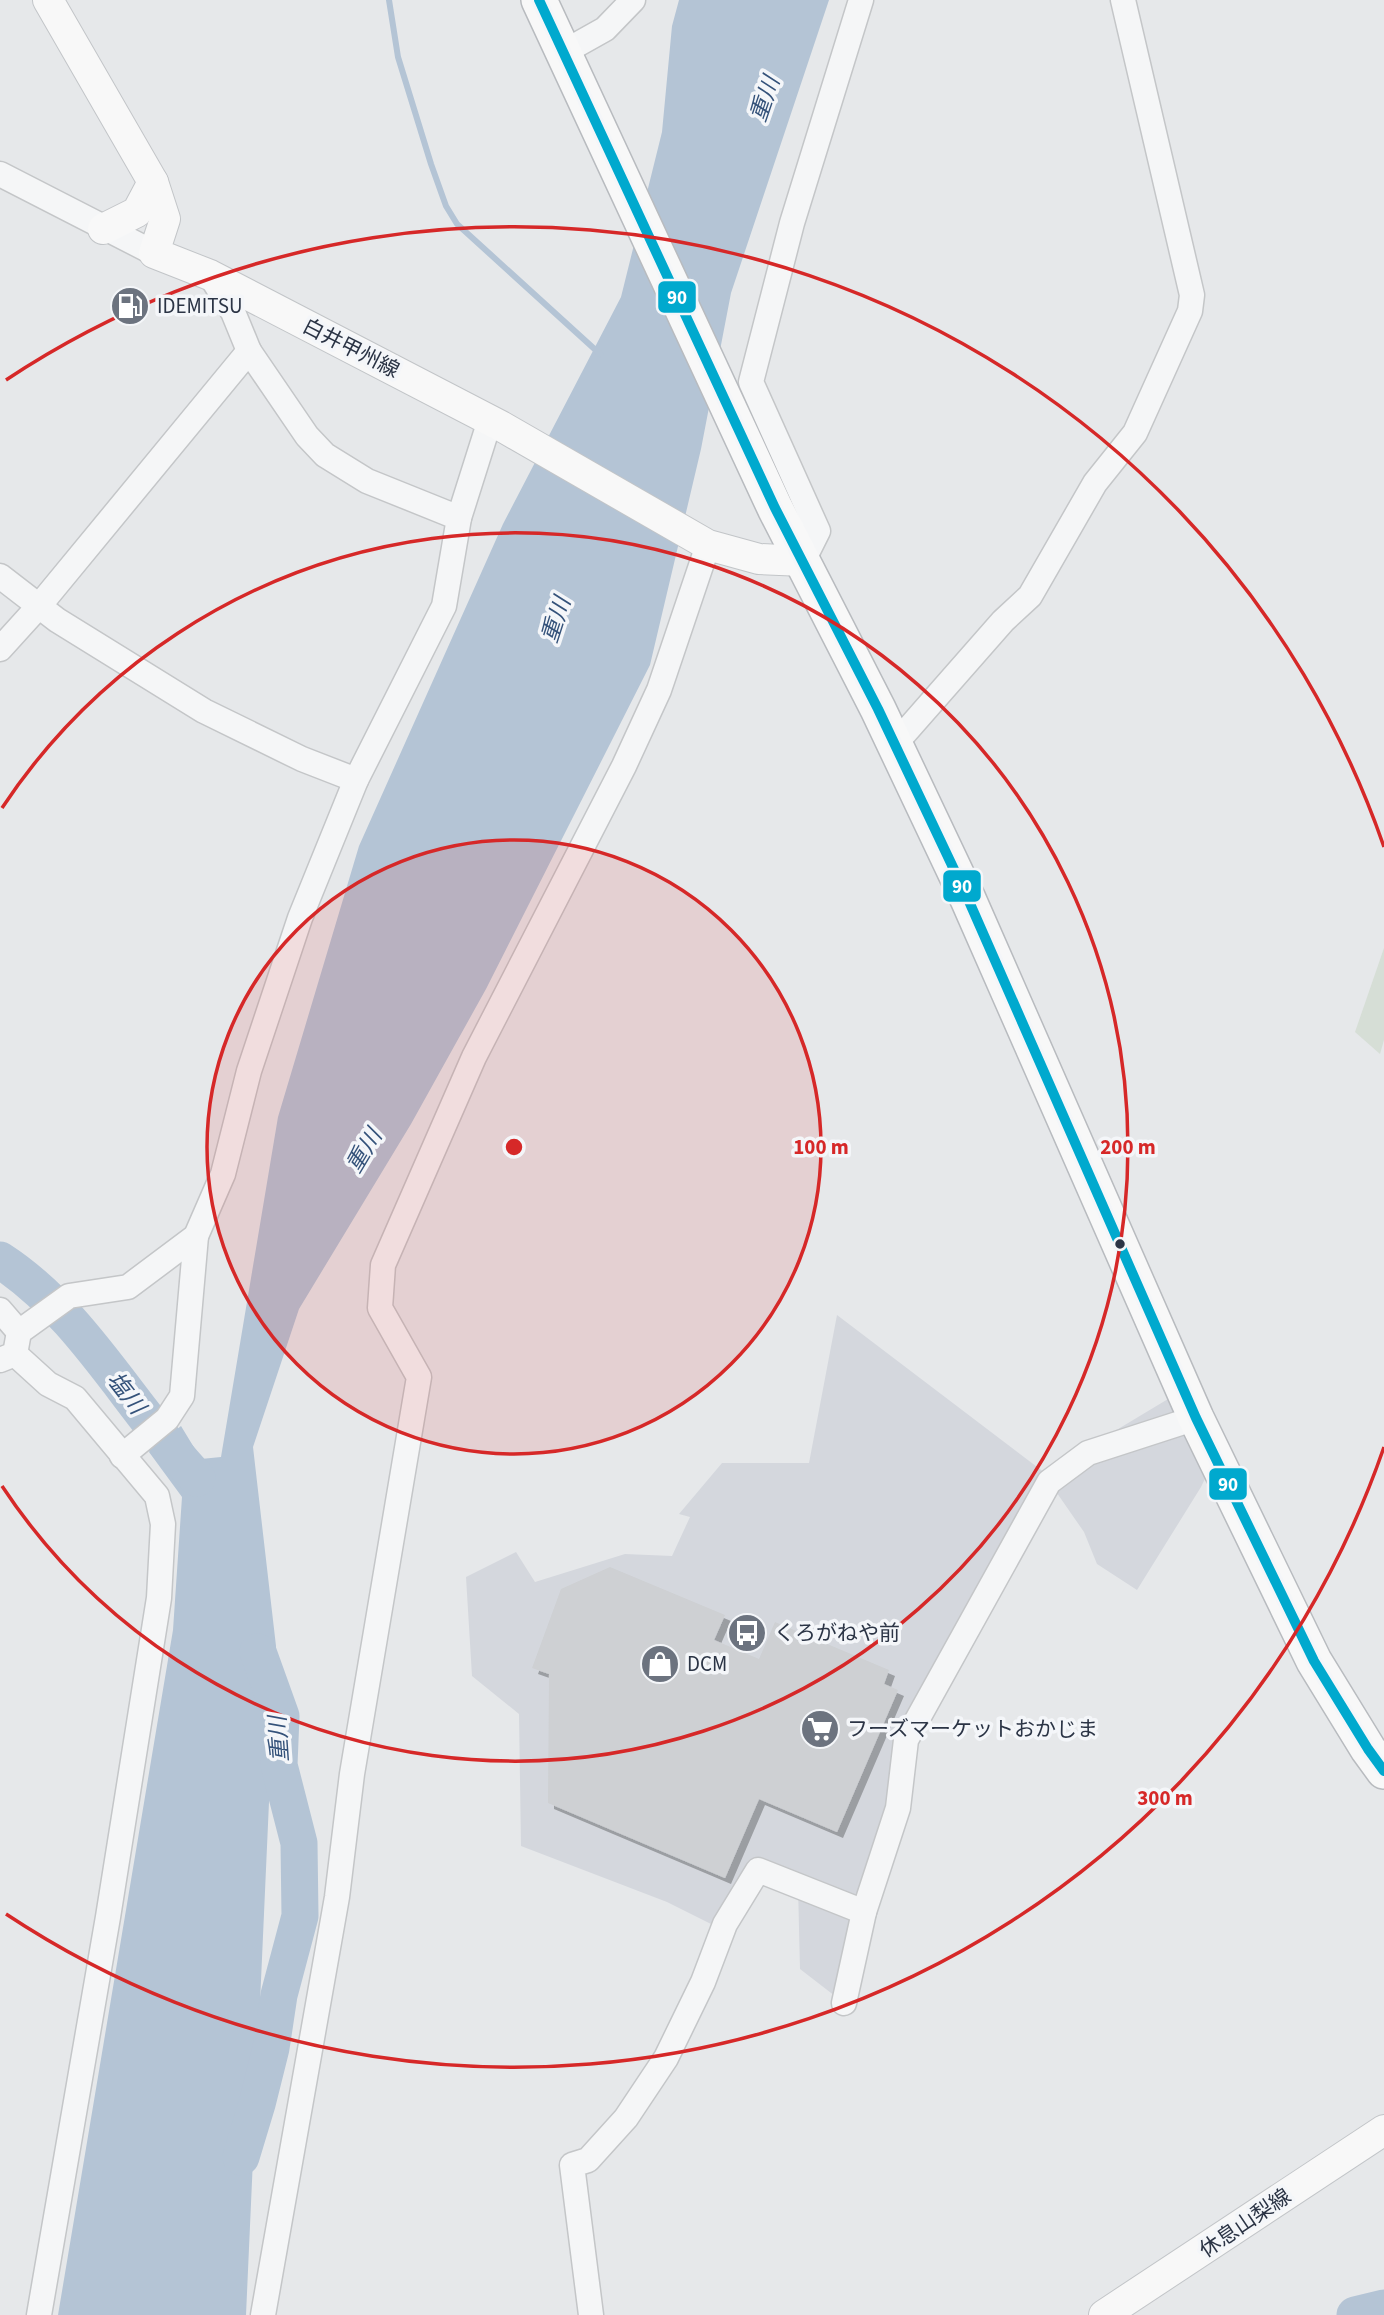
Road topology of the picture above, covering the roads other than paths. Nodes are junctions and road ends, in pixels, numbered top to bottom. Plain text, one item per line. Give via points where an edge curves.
1 (48, 0) edge
2 (539, 0) edge
3 (634, 0) edge
4 (861, 0) edge
5 (1123, 0) edge
6 (568, 60) junction
7 (0, 174) edge
8 (153, 182) junction
9 (103, 229) junction
10 (154, 253) junction
11 (210, 275) junction
12 (249, 351) junction
13 (496, 423) junction
14 (459, 518) junction
15 (708, 545) junction
16 (803, 561) junction
17 (0, 576) edge
18 (39, 606) junction
19 (0, 649) edge
20 (895, 744) junction
21 (356, 780) junction
22 (196, 1236) junction
23 (0, 1310) edge
24 (11, 1349) edge
25 (1196, 1418) junction
26 (122, 1456) junction
27 (1384, 1771) edge
28 (864, 1912) junction
29 (844, 2003) dead end
30 (1384, 2130) edge
31 (39, 2315) edge
32 (263, 2315) edge
33 (591, 2315) edge
34 (1104, 2315) edge

1 - 8 main road
2 - 6 highway
3 - 6 street
4 - 16 street via 792,223 751,382 818,531
5 - 20 street via 1192,295 1190,311 1135,433 1095,483 1030,596
6 - 16 highway
7 - 9 street
8 - 9 main road via 137,212
8 - 10 main road via 165,219
9 - 10 street
10 - 11 main road, 白井甲州線
11 - 12 street via 233,312
11 - 13 main road, 白井甲州線
12 - 14 street via 325,455 367,481
12 - 18 street
13 - 14 street
13 - 15 main road, 白井甲州線
14 - 21 street via 444,606
15 - 16 main road, 白井甲州線 via 759,559
15 - 32 street via 659,690 474,1056 383,1265 380,1308 419,1377 352,1774 337,1897
16 - 20 highway
17 - 18 street
18 - 19 street
18 - 21 street via 204,711
20 - 25 highway
21 - 22 street via 300,918 249,1071 223,1174
22 - 24 street via 128,1287 69,1296
22 - 26 street via 182,1396 167,1419
23 - 24 street
24 - 26 street via 48,1384 75,1398
25 - 27 highway via 1314,1661
25 - 28 street via 1088,1453 1049,1482 906,1740 898,1808
26 - 31 street via 157,1496 163,1524 159,1598
28 - 29 street
28 - 33 street via 758,1870 725,1924 666,2058 626,2118 588,2160 572,2165
30 - 34 main road, 休息山梨線

